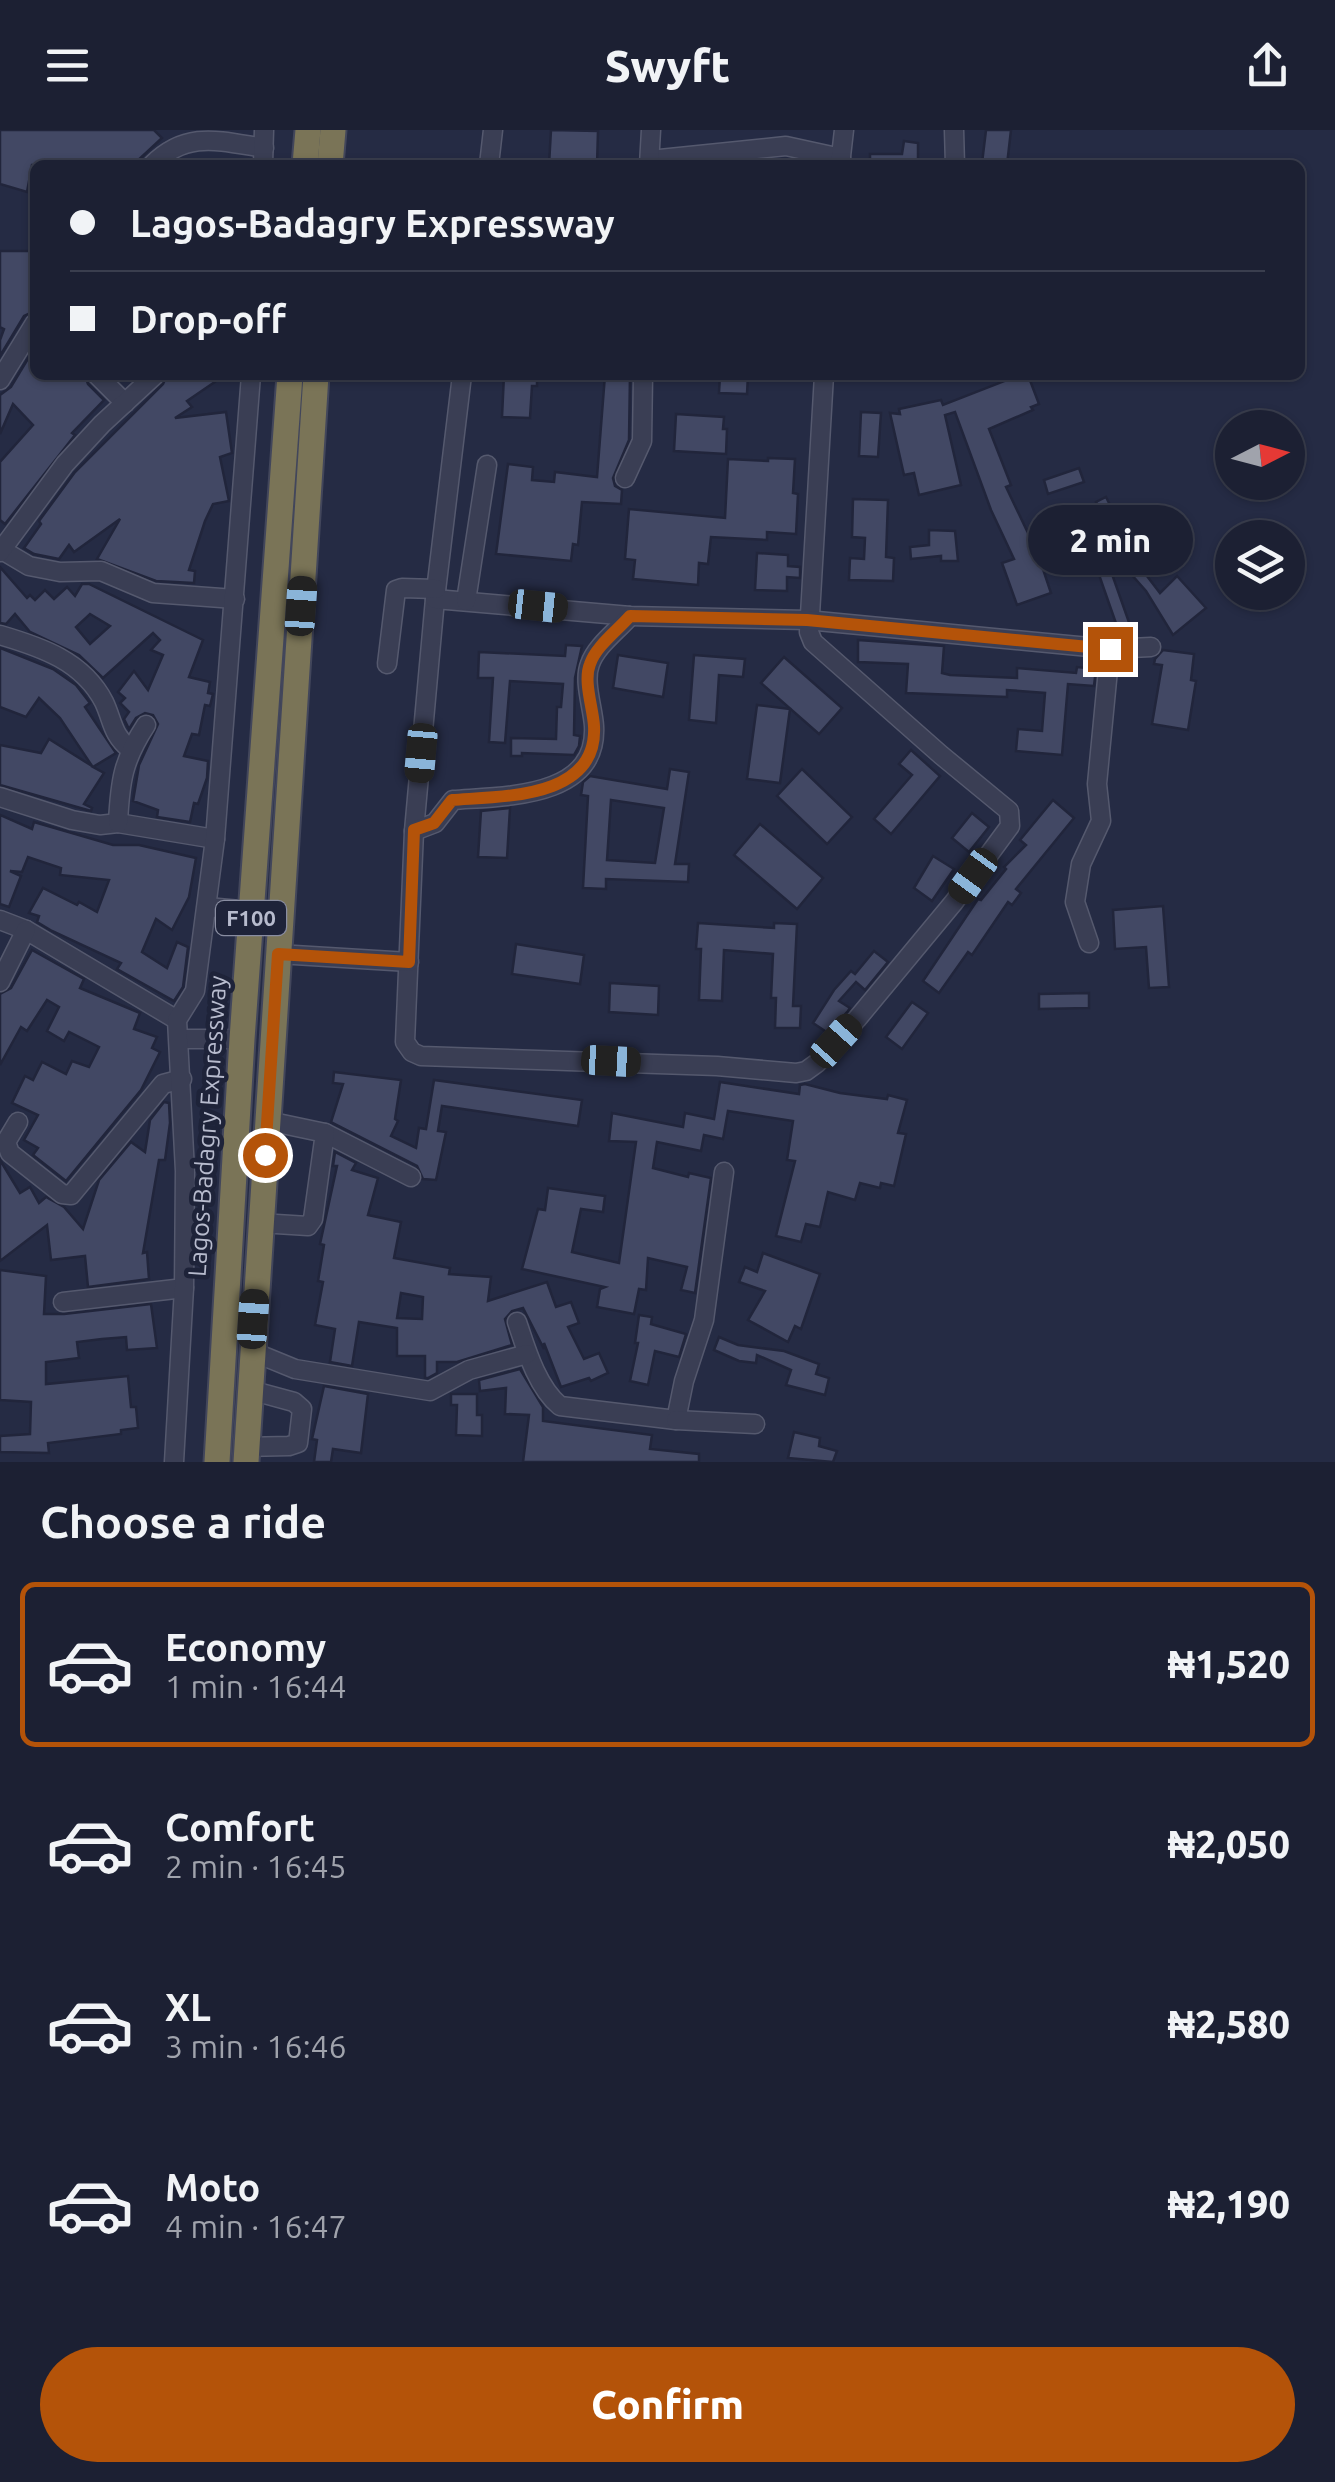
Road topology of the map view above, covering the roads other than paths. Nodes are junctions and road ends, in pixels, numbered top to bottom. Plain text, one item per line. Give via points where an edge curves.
1 (308, 130) edge
2 (333, 130) edge
3 (493, 130) edge
4 (651, 130) edge
5 (844, 130) edge
6 (954, 130) edge
7 (264, 148) edge
8 (158, 160) edge
9 (305, 160) edge
10 (330, 160) edge
11 (489, 160) edge
12 (649, 160) edge
13 (673, 160) edge
14 (837, 160) edge
15 (841, 160) edge
16 (956, 160) edge
17 (30, 332) edge
18 (0, 380) edge
19 (102, 380) edge
20 (150, 380) edge
21 (250, 380) edge
22 (290, 380) edge
23 (316, 380) edge
24 (461, 380) edge
25 (643, 380) edge
26 (824, 380) edge
27 (125, 403) junction
28 (488, 465) dead end
29 (625, 478) dead end
30 (1, 551) edge
31 (435, 594) junction
32 (235, 599) junction
33 (466, 601) junction
34 (630, 616) junction
35 (807, 620) junction
36 (0, 634) edge
37 (1151, 647) dead end
38 (1110, 649) junction
39 (386, 664) dead end
40 (146, 725) dead end
41 (130, 749) junction
42 (0, 797) edge
43 (118, 823) junction
44 (414, 830) junction
45 (215, 839) junction
46 (207, 907) junction
47 (251, 911) junction
48 (0, 920) edge
49 (26, 930) junction
50 (1089, 943) dead end
51 (278, 954) junction
52 (409, 962) junction
53 (0, 982) edge
54 (177, 1020) junction
55 (242, 1038) junction
56 (179, 1040) junction
57 (182, 1079) junction
58 (18, 1122) dead end
59 (268, 1122) junction
60 (324, 1133) junction
61 (724, 1172) dead end
62 (411, 1176) dead end
63 (260, 1223) junction
64 (184, 1288) junction
65 (63, 1302) dead end
66 (517, 1322) dead end
67 (251, 1352) junction
68 (528, 1354) junction
69 (250, 1390) junction
70 (676, 1420) junction
71 (755, 1424) dead end
72 (246, 1454) edge
73 (174, 1462) edge
74 (217, 1462) edge

1 - 9 highway
2 - 10 highway
3 - 11 street
4 - 12 street
5 - 15 street
6 - 16 street
7 - 8 street via 198,139 178,143
13 - 14 street via 786,146
17 - 18 street
19 - 27 street
20 - 27 street
21 - 32 street
22 - 47 highway, Lagos-Badagry Expressway / F100
23 - 51 highway, F100
24 - 31 street
25 - 29 street via 642,441
26 - 35 street
27 - 30 street via 65,464
28 - 33 street
30 - 32 street via 28,566 100,571 153,593
31 - 33 street
31 - 39 street via 396,590
31 - 44 street
32 - 45 street
33 - 34 street
34 - 35 street
34 - 44 street via 588,668 594,731 589,757 572,775 548,790 452,800 434,823
35 - 38 street
35 - 52 street via 813,642 1012,818 954,902 816,1064 796,1073 421,1056 404,1042
36 - 41 street via 78,667 102,698 112,730
37 - 38 street
38 - 50 street via 1097,784 1101,822 1081,864 1074,902
40 - 41 street
41 - 43 street
42 - 43 street via 72,820
43 - 45 street
44 - 52 street
45 - 46 street
46 - 47 street
46 - 54 street via 195,991
47 - 55 highway, Lagos-Badagry Expressway / F100
48 - 49 street
49 - 53 street
49 - 54 street
51 - 52 street
51 - 59 highway, F100
54 - 56 street
55 - 56 street
55 - 74 highway, Lagos-Badagry Expressway / F100
56 - 57 street
57 - 58 street via 163,1084 71,1195 10,1153 6,1142
57 - 64 street
59 - 60 street
59 - 63 highway, F100
60 - 62 street
60 - 63 street via 313,1220 308,1226
61 - 70 street via 704,1320
63 - 67 highway, F100
64 - 65 street
64 - 73 street
66 - 68 street
67 - 68 street via 295,1369 430,1391 469,1370
67 - 69 highway, F100
68 - 70 street via 560,1406
69 - 72 highway, F100
69 - 72 street via 294,1402 302,1410 302,1431 289,1446
70 - 71 street

